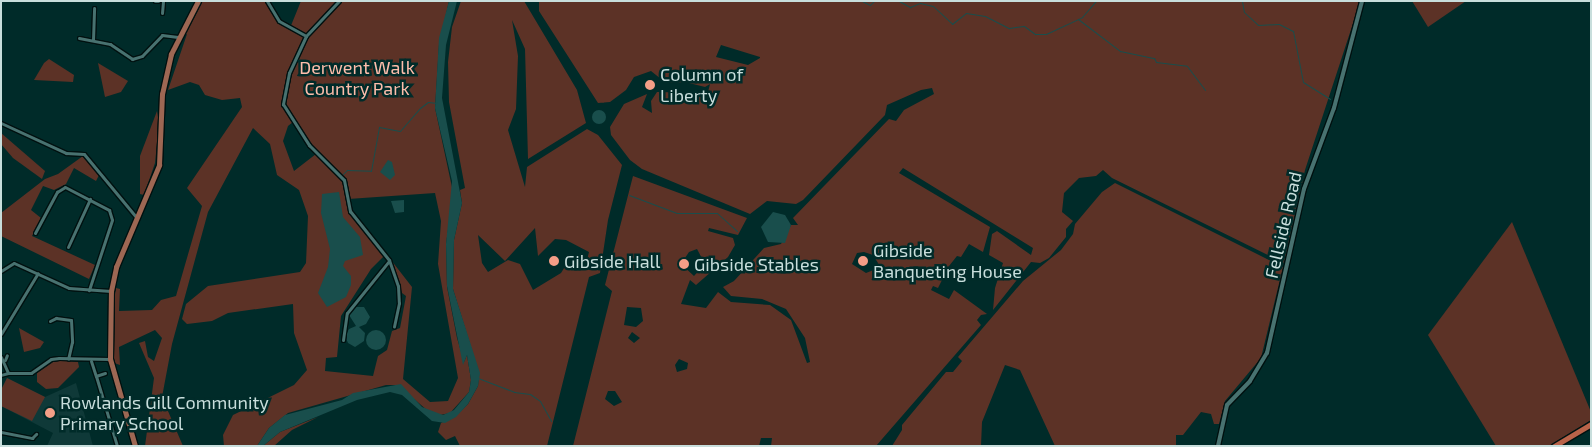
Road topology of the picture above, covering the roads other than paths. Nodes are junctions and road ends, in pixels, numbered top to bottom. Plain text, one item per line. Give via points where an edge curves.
1 (163, 1) edge
2 (198, 1) edge
3 (268, 1) edge
4 (339, 1) edge
5 (1362, 1) edge
6 (94, 8) dead end
7 (162, 13) dead end
8 (305, 35) junction
9 (178, 37) junction
10 (79, 38) dead end
11 (93, 40) junction
12 (1, 123) edge
13 (90, 199) junction
14 (138, 219) junction
15 (35, 233) dead end
16 (68, 247) dead end
17 (389, 260) junction
18 (1, 271) edge
19 (38, 273) junction
20 (89, 290) junction
21 (111, 291) junction
22 (50, 321) dead end
23 (394, 326) dead end
24 (2, 336) edge
25 (343, 340) dead end
26 (7, 355) dead end
27 (3, 359) edge
28 (68, 359) junction
29 (110, 359) junction
30 (91, 361) junction
31 (8, 373) junction
32 (105, 373) dead end
33 (1, 375) edge
34 (96, 376) junction
35 (1591, 424) edge
36 (1, 432) edge
37 (36, 434) dead end
38 (117, 446) edge
39 (135, 446) edge
40 (1218, 446) edge
41 (1554, 446) edge

1 - 7 street
2 - 9 main road
3 - 8 street via 279,21
4 - 8 street
5 - 40 street, Fellside Road via 1334,108 1304,189 1267,354 1250,380 1227,405
6 - 11 street
8 - 17 street via 289,73 283,104 309,145 344,180 350,211
9 - 11 street via 162,35 136,59 129,58 110,44
9 - 14 main road via 162,94 159,165
10 - 11 street
12 - 14 street via 66,153 84,154
13 - 15 street via 70,188 60,188
13 - 16 street
13 - 20 street via 109,210 112,216
14 - 21 main road via 116,267
17 - 23 street via 398,286 399,303
17 - 25 street via 348,313
18 - 19 street via 14,263
19 - 20 street via 70,288
19 - 24 street
20 - 21 street
21 - 29 main road
22 - 28 street via 56,318 70,320 72,342
26 - 27 street
27 - 31 street
28 - 30 street
28 - 31 street via 51,359 31,373
29 - 30 street
29 - 39 main road
30 - 34 street
31 - 33 street
32 - 34 street
34 - 38 street
35 - 41 highway
36 - 37 street via 32,438

